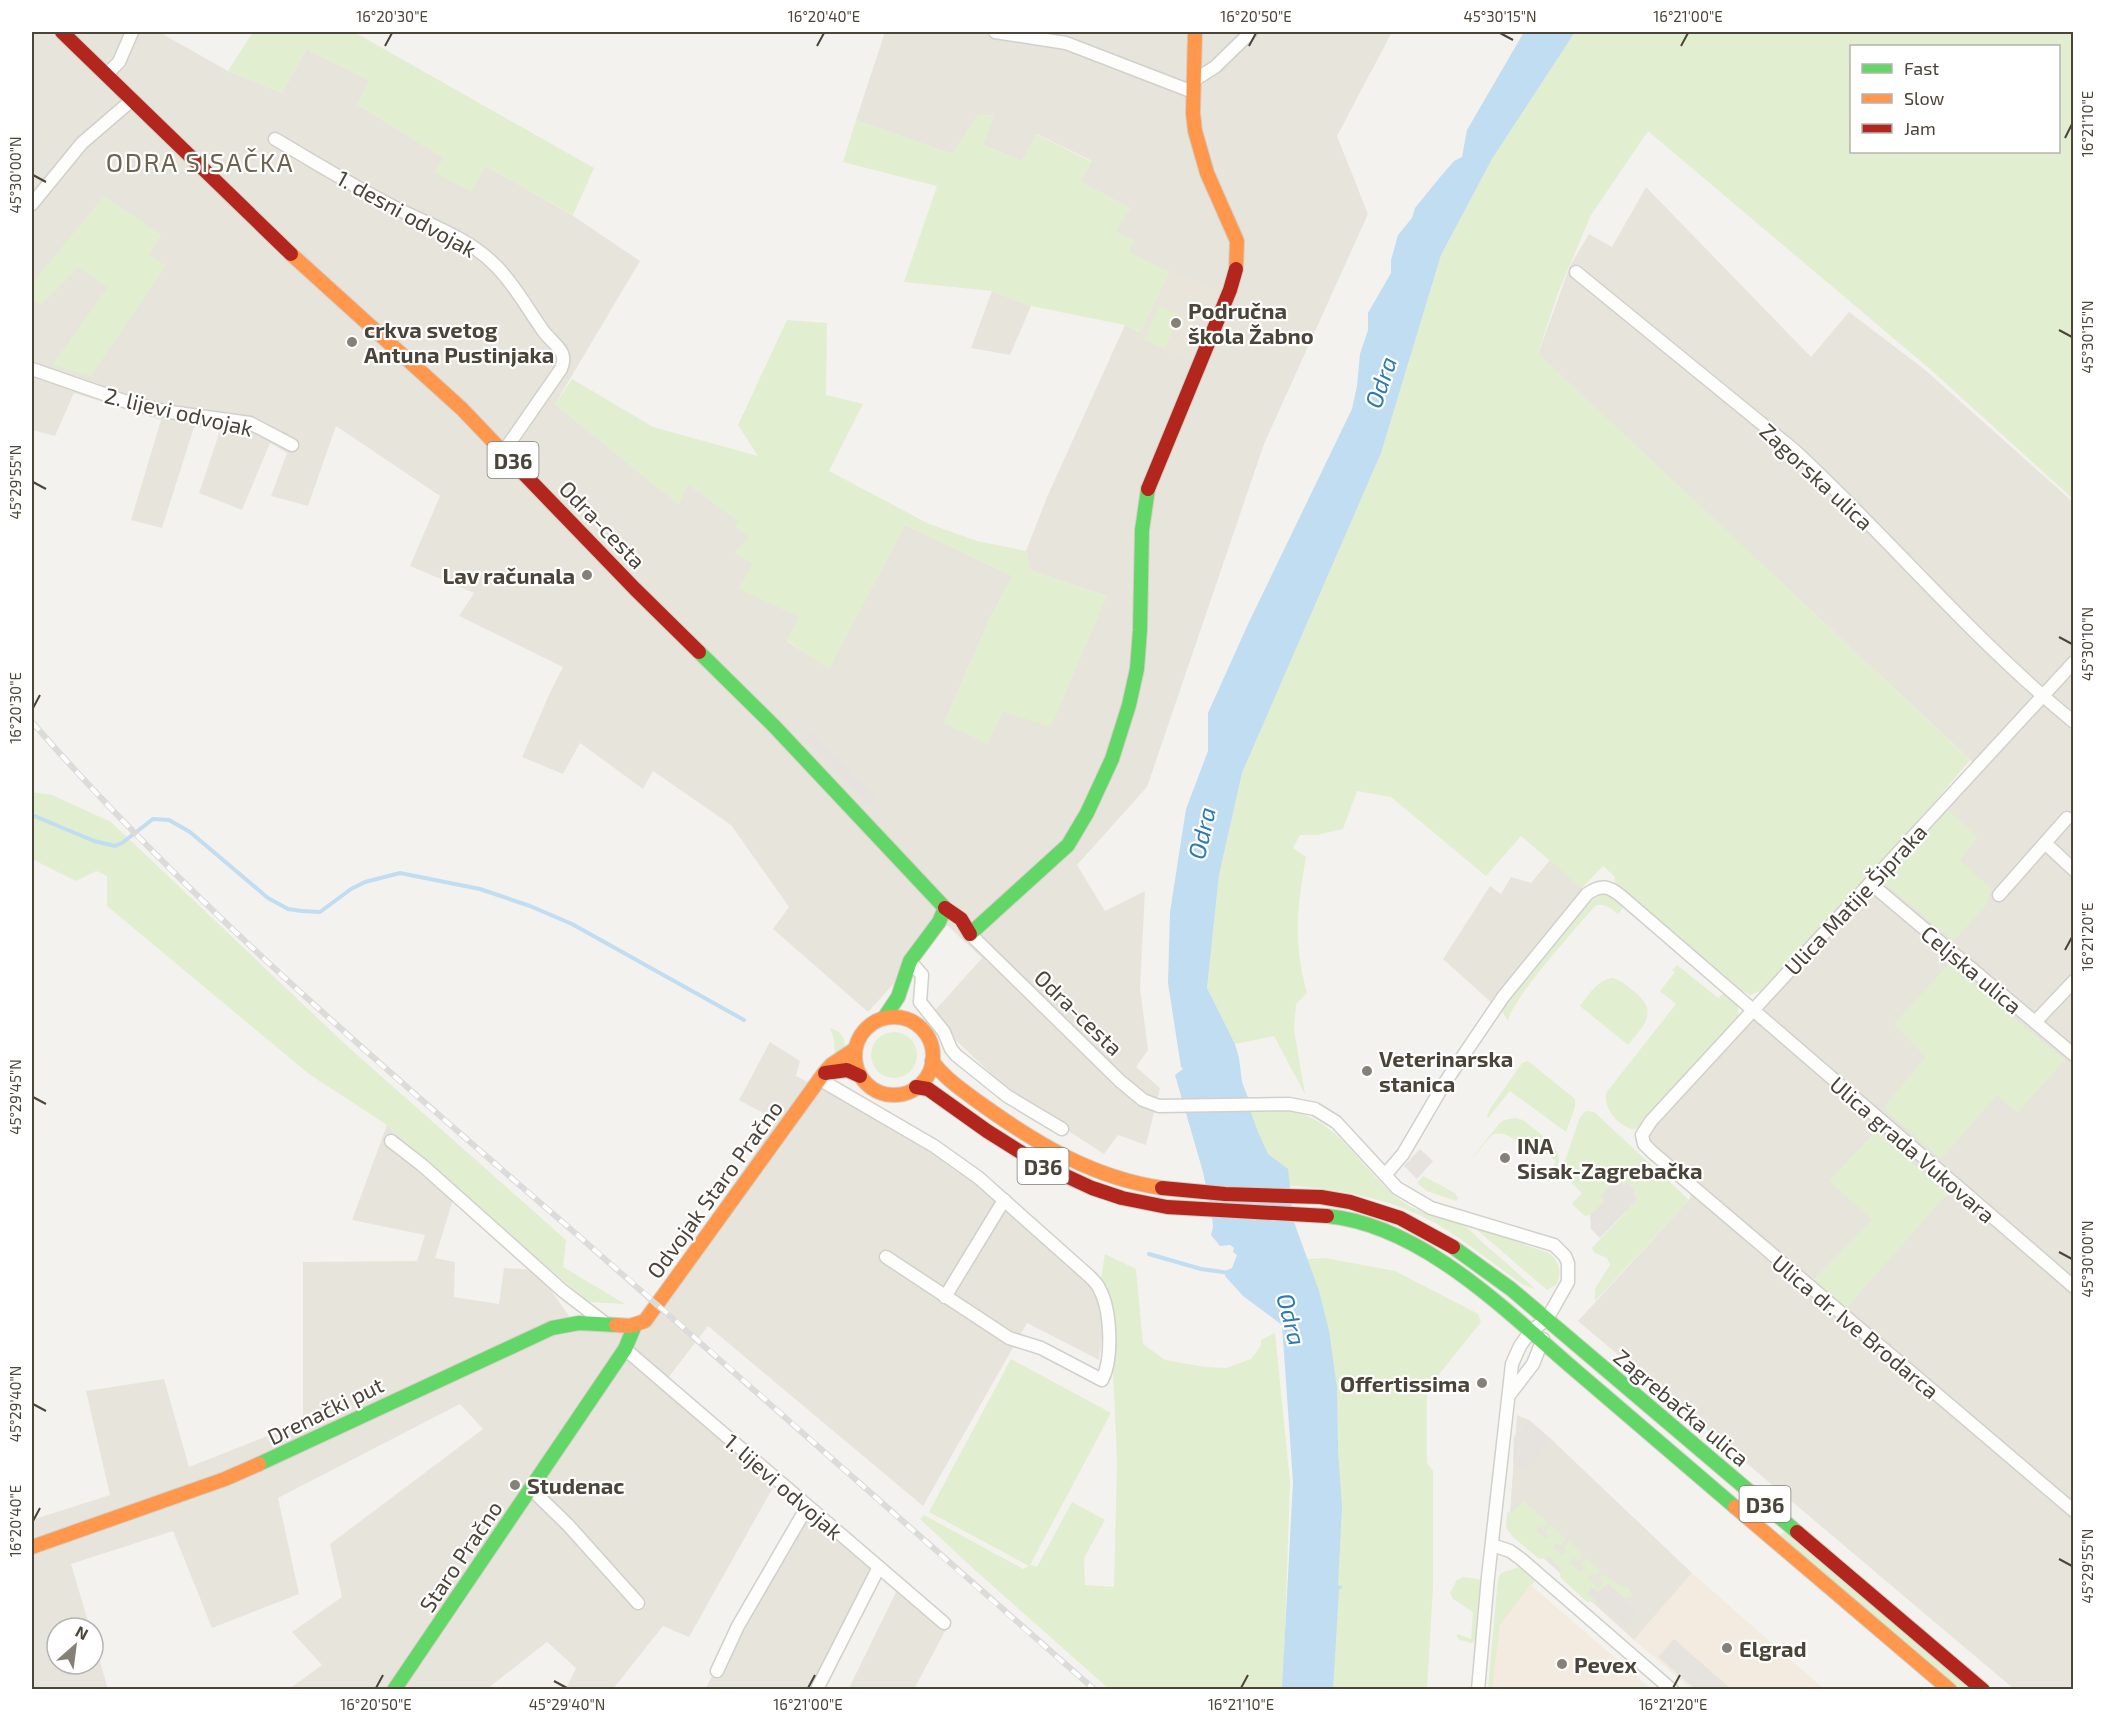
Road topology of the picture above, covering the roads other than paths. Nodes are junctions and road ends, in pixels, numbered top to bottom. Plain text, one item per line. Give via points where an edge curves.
1 (62, 32) edge
2 (132, 32) edge
3 (995, 32) edge
4 (1195, 32) edge
5 (1251, 32) edge
6 (106, 74) junction
7 (1193, 87) junction
8 (132, 100) junction
9 (275, 139) dead end
10 (32, 204) edge
11 (1576, 272) dead end
12 (32, 369) edge
13 (292, 445) dead end
14 (504, 451) junction
15 (2073, 662) edge
16 (2042, 697) junction
17 (2073, 722) edge
18 (2067, 818) dead end
19 (2045, 843) junction
20 (2073, 870) edge
21 (1870, 883) junction
22 (1999, 895) dead end
23 (945, 908) junction
24 (970, 934) junction
25 (910, 961) junction
26 (904, 981) junction
27 (2073, 981) edge
28 (1753, 1010) junction
29 (884, 1018) junction
30 (2035, 1022) junction
31 (919, 1026) junction
32 (855, 1049) junction
33 (2073, 1055) edge
34 (932, 1060) junction
35 (821, 1076) junction
36 (860, 1076) junction
37 (916, 1087) junction
38 (1062, 1129) dead end
39 (1642, 1138) joint
40 (390, 1142) dead end
41 (1385, 1175) junction
42 (1004, 1200) junction
43 (886, 1257) dead end
44 (2073, 1287) edge
45 (945, 1297) junction
46 (1547, 1319) junction
47 (607, 1324) junction
48 (635, 1325) junction
49 (1530, 1332) junction
50 (1542, 1343) junction
51 (625, 1349) junction
52 (1510, 1394) junction
53 (531, 1489) junction
54 (807, 1506) junction
55 (2073, 1511) edge
56 (1492, 1545) junction
57 (32, 1547) edge
58 (879, 1568) junction
59 (638, 1603) dead end
60 (944, 1623) dead end
61 (717, 1671) dead end
62 (818, 1687) dead end
63 (394, 1689) edge
64 (1478, 1689) edge
65 (1672, 1689) edge
66 (1950, 1689) edge
67 (1983, 1689) edge

1 - 6 main road, Odra-cesta / D36
2 - 6 street via 119,62
3 - 7 street via 1066,44
4 - 7 main road
5 - 7 street
6 - 8 main road, Odra-cesta / D36
7 - 24 main road via 1201,158 1237,241 1238,257 1230,290 1147,490 1141,539 1139,652 1131,701 1108,769 1079,830 1055,858
8 - 10 street via 77,148
8 - 14 main road, Odra-cesta / D36 via 320,282
9 - 14 street, 1. desni odvojak via 477,250 519,293 543,331 564,353 561,369
11 - 16 street, Zagorska ulica via 1794,450
12 - 13 street, 2. lijevi odvojak via 130,404 250,423
14 - 23 main road, Odra-cesta / D36 via 635,589 774,726
15 - 16 street, Ulica Matije Šipraka
16 - 17 street, Zagorska ulica
16 - 21 street, Ulica Matije Šipraka
18 - 19 street
19 - 20 street
19 - 22 street
21 - 28 street, Ulica Matije Šipraka
21 - 30 street, Celjska ulica
23 - 24 main road, Odra-cesta via 961,919
23 - 25 main road, D36
24 - 41 street, Odra-cesta via 1143,1100 1166,1107 1303,1105 1325,1114
25 - 26 main road, D36
25 - 38 street via 922,975 920,1002 956,1055 1007,1096
26 - 29 main road, D36
26 - 31 main road, D36 via 908,1008
27 - 30 street
28 - 39 street, Ulica Matije Šipraka via 1651,1121
28 - 41 street, Ulica grada Vukovara via 1613,889 1596,888 1503,997 1444,1084 1399,1161
28 - 44 street, Ulica grada Vukovara
29 - 31 main road via 899,1017
29 - 32 main road, D36 via 867,1027
30 - 33 street, Celjska ulica
31 - 34 main road, D36 via 928,1038
32 - 35 main road, Odvojak Staro Pračno
32 - 36 main road
34 - 37 main road via 927,1076
34 - 46 main road, Zagrebačka ulica / D36 via 956,1085 1043,1146 1111,1177 1182,1191 1321,1197 1400,1216 1467,1255
35 - 36 main road via 847,1070
35 - 42 street via 934,1146
35 - 48 main road, Odvojak Staro Pračno via 647,1318
36 - 37 main road via 881,1093 900,1094
37 - 49 main road, D36 via 936,1094 1033,1160 1076,1183 1116,1196 1186,1208 1324,1216 1385,1231 1469,1282
39 - 55 street, Ulica dr. Ive Brodarca via 1652,1152
40 - 47 street
41 - 46 street via 1405,1194 1431,1208 1559,1249 1569,1272 1562,1295
42 - 45 street
42 - 45 street via 1100,1288 1106,1307 1109,1358 1102,1380 1041,1348 1009,1338
43 - 45 street
46 - 49 street
46 - 50 street
46 - 67 main road, Zagrebačka ulica / D36
47 - 48 main road, Drenački put
47 - 57 main road, Drenački put via 579,1323 552,1328 225,1479
48 - 51 main road, Staro Pračno
49 - 50 main road, D36
49 - 52 street via 1512,1364
50 - 52 street via 1533,1364
50 - 66 main road, Zagrebačka ulica / D36
51 - 53 main road, Staro Pračno
51 - 54 street, 1. lijevi odvojak
52 - 56 street
53 - 59 street
53 - 63 main road, Staro Pračno
54 - 58 street, 1. lijevi odvojak
54 - 61 street via 738,1626
56 - 64 street
56 - 65 street via 1521,1559
58 - 60 street, 1. lijevi odvojak
58 - 62 street

